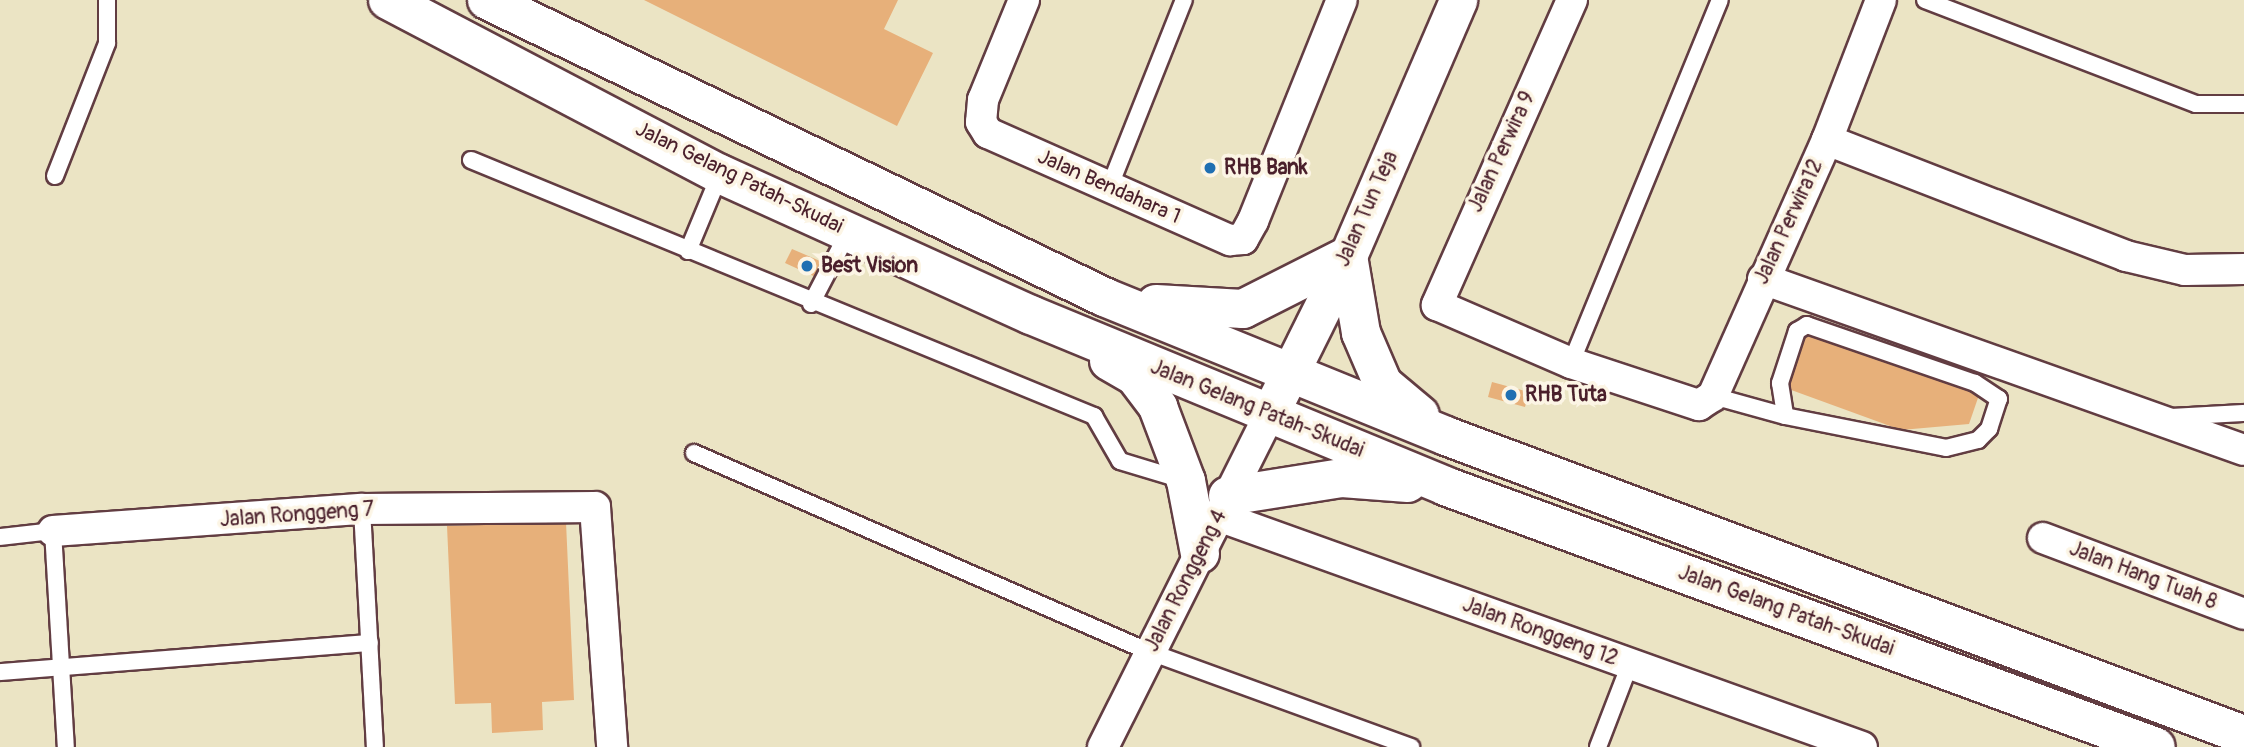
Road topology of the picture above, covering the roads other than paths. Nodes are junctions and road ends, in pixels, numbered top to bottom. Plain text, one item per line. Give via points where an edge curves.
1 (107, 0) edge
2 (388, 0) edge
3 (487, 0) edge
4 (1024, 0) edge
5 (1184, 0) edge
6 (1342, 0) edge
7 (1458, 0) edge
8 (1572, 0) edge
9 (1720, 0) edge
10 (1881, 0) edge
11 (1925, 0) edge
12 (2244, 104) edge
13 (1827, 140) junction
14 (471, 160) dead end
15 (720, 174) junction
16 (55, 176) dead end
17 (1109, 187) junction
18 (849, 231) junction
19 (688, 251) junction
20 (1348, 256) junction
21 (2244, 269) edge
22 (1763, 279) junction
23 (1104, 297) junction
24 (811, 304) junction
25 (1031, 315) junction
26 (1571, 363) junction
27 (1290, 373) junction
28 (1713, 396) junction
29 (2244, 413) edge
30 (1269, 415) junction
31 (1785, 416) junction
32 (2155, 417) junction
33 (1446, 436) junction
34 (2244, 450) edge
35 (694, 453) dead end
36 (1186, 481) junction
37 (1445, 485) junction
38 (1223, 506) junction
39 (362, 509) junction
40 (53, 531) junction
41 (0, 537) edge
42 (2043, 538) dead end
43 (1200, 554) junction
44 (2244, 614) edge
45 (370, 643) junction
46 (1150, 652) junction
47 (1630, 664) junction
48 (62, 667) junction
49 (0, 672) edge
50 (2244, 735) edge
51 (66, 747) edge
52 (375, 747) edge
53 (612, 747) edge
54 (1103, 747) edge
55 (1411, 747) edge
56 (1598, 747) edge
57 (1862, 747) edge
58 (2156, 747) edge

1 - 16 lane via 107,43
2 - 15 main road, Jalan Gelang Patah-Skudai
3 - 23 main road, Jalan Gelang Patah-Skudai
4 - 17 street, Jalan Bendahara 1 via 983,100 981,122 988,133
5 - 17 lane
6 - 17 street, Jalan Bendahara 1 via 1242,239 1230,240
7 - 20 street, Jalan Tun Teja
8 - 26 street, Jalan Perwira 9 via 1437,305
9 - 26 lane
10 - 13 street
11 - 12 lane via 2196,104
13 - 21 street, Jalan Perwira12 via 2126,256 2185,270
13 - 22 street, Jalan Perwira12
14 - 19 lane
15 - 18 main road, Jalan Gelang Patah-Skudai
15 - 19 lane
18 - 24 lane
18 - 25 main road, Jalan Gelang Patah-Skudai
19 - 24 lane
20 - 23 main road via 1242,309 1199,311
20 - 27 street, Jalan Tun Teja
20 - 33 main road via 1360,333 1383,384
22 - 28 street, Jalan Perwira12
22 - 32 street
23 - 27 main road, Jalan Gelang Patah-Skudai
24 - 36 lane via 1094,416 1120,461
25 - 30 main road, Jalan Gelang Patah-Skudai
25 - 36 main road via 1135,376 1158,407
26 - 28 street via 1699,405
27 - 30 street, Jalan Tun Teja
27 - 33 main road, Jalan Gelang Patah-Skudai
28 - 31 lane
29 - 32 lane
30 - 37 main road, Jalan Gelang Patah-Skudai
30 - 38 street, Jalan Ronggeng 4
31 - 31 lane via 1780,383 1797,331 1807,325 1975,383 1999,399 1989,429 1978,440 1946,448
32 - 34 street
33 - 50 main road, Jalan Gelang Patah-Skudai
35 - 46 lane
36 - 43 main road
37 - 38 main road via 1342,478
37 - 58 main road, Jalan Gelang Patah-Skudai
38 - 43 street, Jalan Ronggeng 4
38 - 47 street, Jalan Ronggeng 12
39 - 40 street, Jalan Ronggeng 7
39 - 45 lane
39 - 53 street, Jalan Ronggeng 7 via 595,507
40 - 41 lane, Jalan Ronggeng 7
40 - 48 lane
42 - 44 street, Jalan Hang Tuah 8
43 - 46 street, Jalan Ronggeng 4
45 - 48 lane
45 - 52 lane
46 - 54 street, Jalan Ronggeng 4
46 - 55 lane
47 - 56 lane
47 - 57 street, Jalan Ronggeng 12
48 - 49 lane
48 - 51 lane

